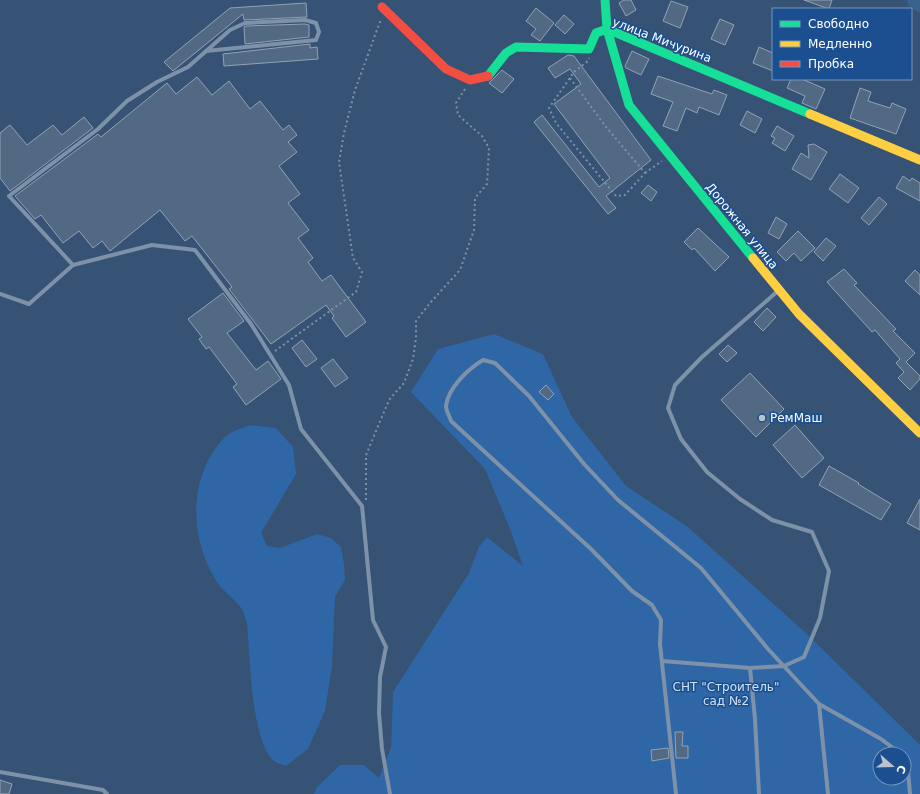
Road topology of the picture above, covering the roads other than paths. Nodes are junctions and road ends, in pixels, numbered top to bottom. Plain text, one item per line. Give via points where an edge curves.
1 (605, 0) edge
2 (382, 7) road end
3 (607, 29) junction
4 (206, 51) junction
5 (920, 160) edge
6 (73, 265) junction
7 (779, 290) junction
8 (0, 294) edge
9 (920, 433) edge
10 (662, 661) junction
11 (784, 666) junction
12 (750, 668) junction
13 (819, 704) junction
14 (890, 746) edge
15 (0, 772) edge
16 (106, 794) edge
17 (390, 794) edge
18 (676, 794) edge
19 (759, 794) edge
20 (828, 794) edge

1 - 3 street, Дорожная улица
2 - 3 street, улица Мичурина via 446,69 470,80 487,78 506,53 516,47 590,49 596,33
3 - 5 street, улица Мичурина
3 - 7 street, Дорожная улица via 628,105
4 - 4 lane via 316,40 319,32 316,23 305,20 245,23 230,30
4 - 6 lane via 188,67 127,101 98,129 10,196
6 - 8 lane via 29,304
6 - 17 lane via 152,244 195,250 251,324 289,385 301,430 362,506 373,620 386,647 380,677 379,713
7 - 9 street, Дорожная улица via 798,314
7 - 11 lane via 702,357 675,385 668,408 680,439 707,472 740,499 772,520 812,532 818,543 829,571 820,618 804,657
10 - 11 lane via 661,620 652,605 632,591 591,549 451,421 446,408 450,392 473,366 484,360 495,363 529,396 584,464 618,500 701,568
10 - 12 lane
10 - 18 lane
11 - 12 lane
11 - 13 lane
12 - 19 lane
13 - 14 lane
13 - 20 lane
15 - 16 lane via 103,790

